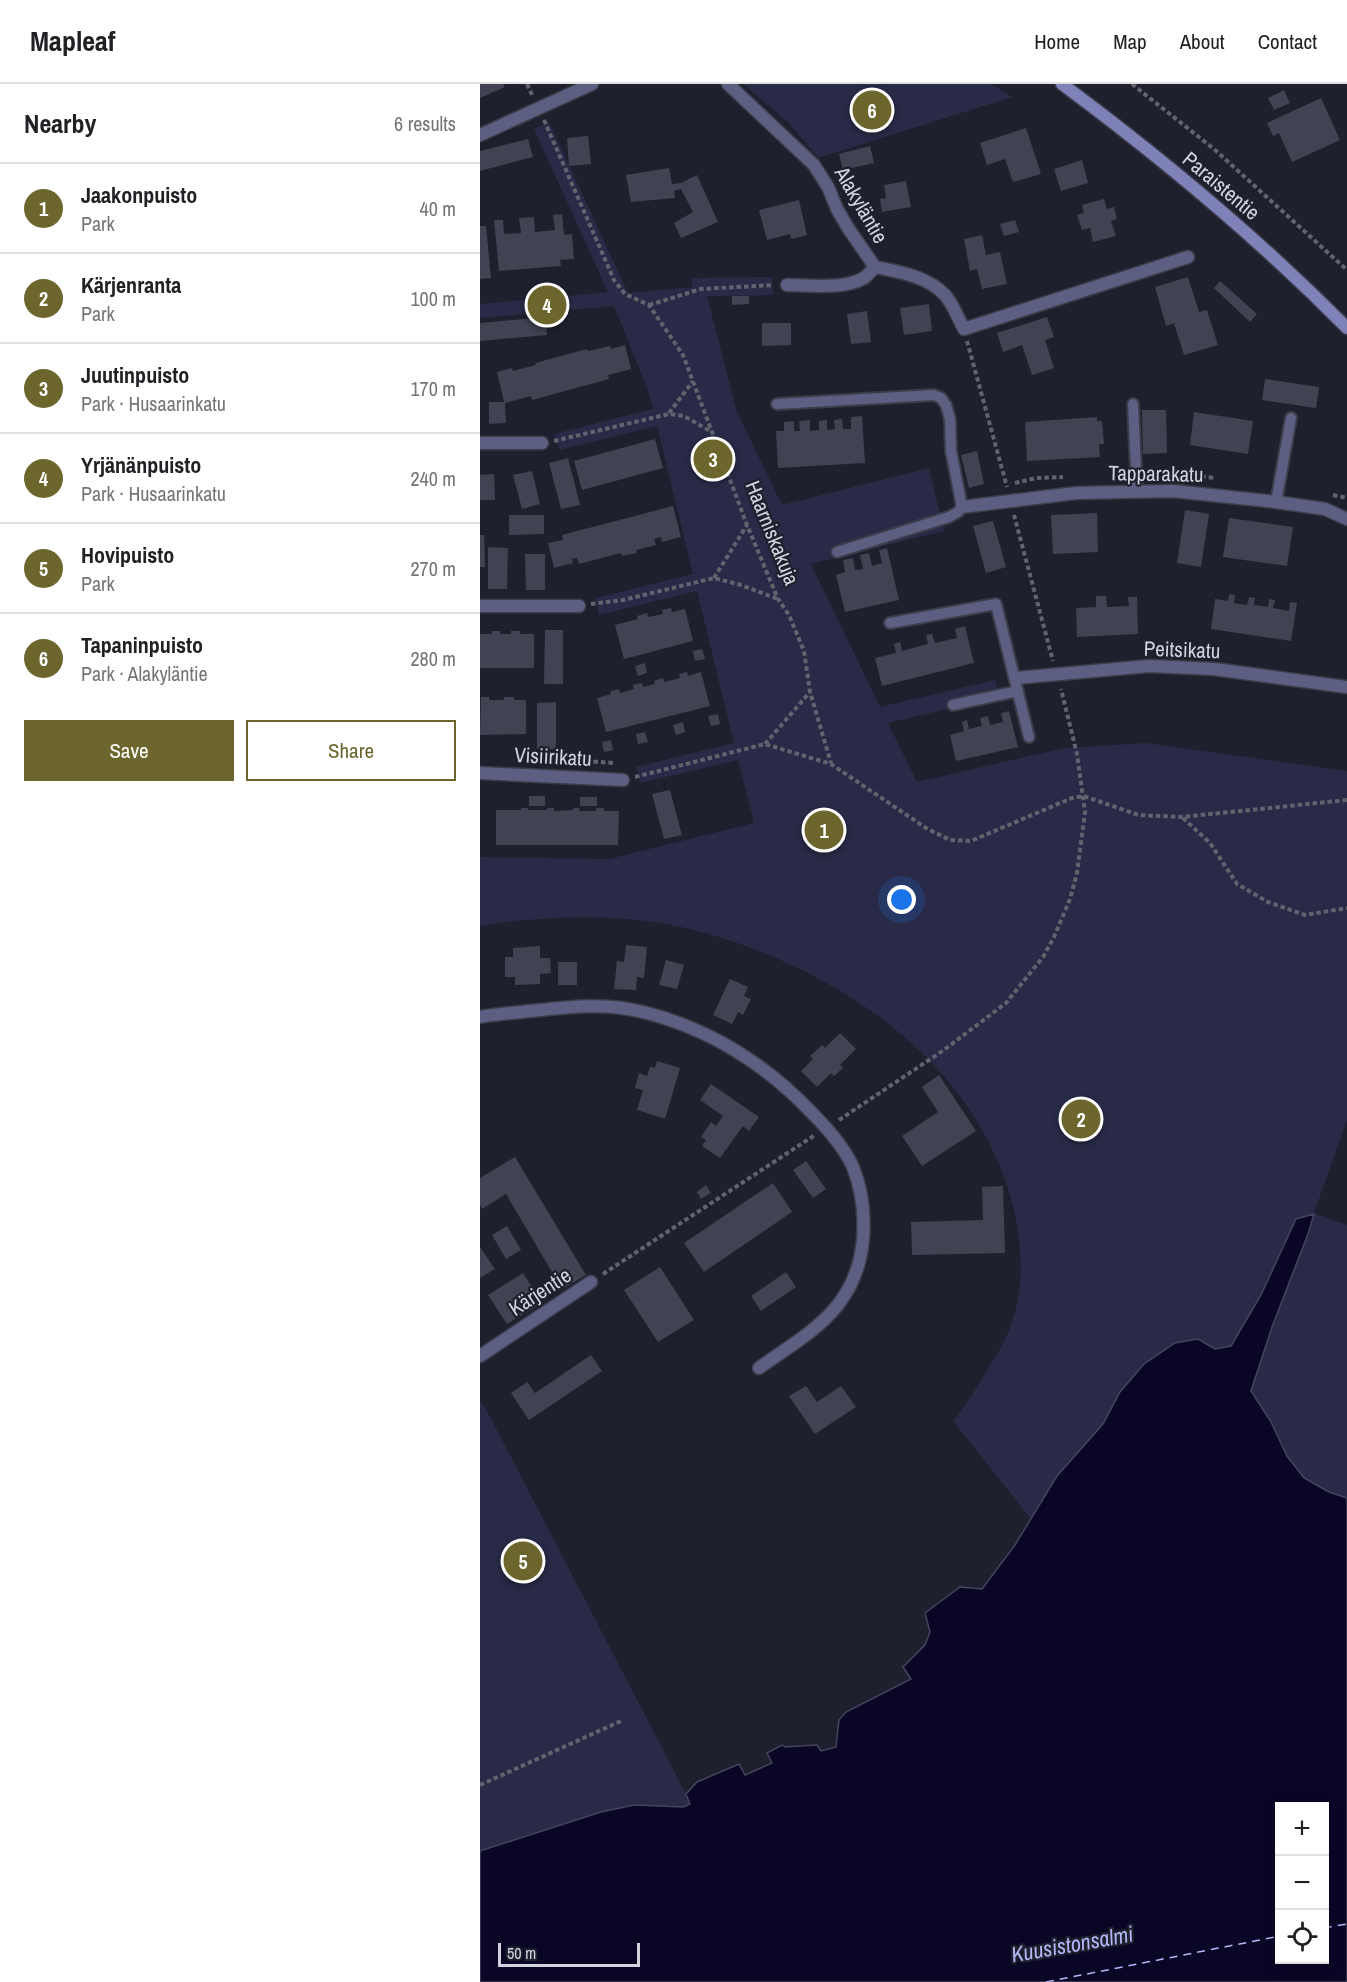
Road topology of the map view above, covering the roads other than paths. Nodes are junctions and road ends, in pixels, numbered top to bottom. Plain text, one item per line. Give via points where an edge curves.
1 (592, 84) edge
2 (728, 84) edge
3 (1062, 84) edge
4 (480, 135) edge
5 (1188, 257) dead end
6 (875, 267) junction
7 (787, 285) road end
8 (1347, 328) edge
9 (777, 404) dead end
10 (1133, 404) dead end
11 (1291, 418) dead end
12 (480, 443) edge
13 (542, 443) road end
14 (1137, 490) junction
15 (1276, 502) junction
16 (962, 507) junction
17 (1347, 519) edge
18 (837, 552) dead end
19 (480, 606) edge
20 (579, 606) road end
21 (890, 623) dead end
22 (1015, 678) junction
23 (1347, 687) edge
24 (1018, 691) junction
25 (953, 705) dead end
26 (1029, 737) dead end
27 (480, 773) edge
28 (623, 780) road end
29 (480, 1017) edge
30 (591, 1282) road end
31 (480, 1356) edge
32 (759, 1368) dead end

1 - 4 street
2 - 6 street, Alakyläntie via 814,165 848,228
3 - 8 main road, Paraistentie via 1229,217
5 - 6 street, Alakyläntie via 964,329 946,296 930,282
6 - 7 street via 865,278 848,283
9 - 16 lane via 934,395 941,398 950,419 951,450
10 - 14 lane
11 - 15 lane
12 - 13 street
14 - 15 street, Tapparakatu
14 - 16 street, Tapparakatu
15 - 17 street, Tapparakatu via 1325,509
16 - 18 lane via 949,517
19 - 20 street
21 - 22 lane via 996,604
22 - 23 street, Peitsikatu via 1149,666
22 - 24 lane
24 - 25 lane
24 - 26 lane
27 - 28 street, Visiirikatu
29 - 32 street via 611,1006 675,1021 752,1061 778,1080 827,1128 847,1157 858,1183 864,1224 859,1264 838,1305 823,1321
30 - 31 street, Kärjentie

